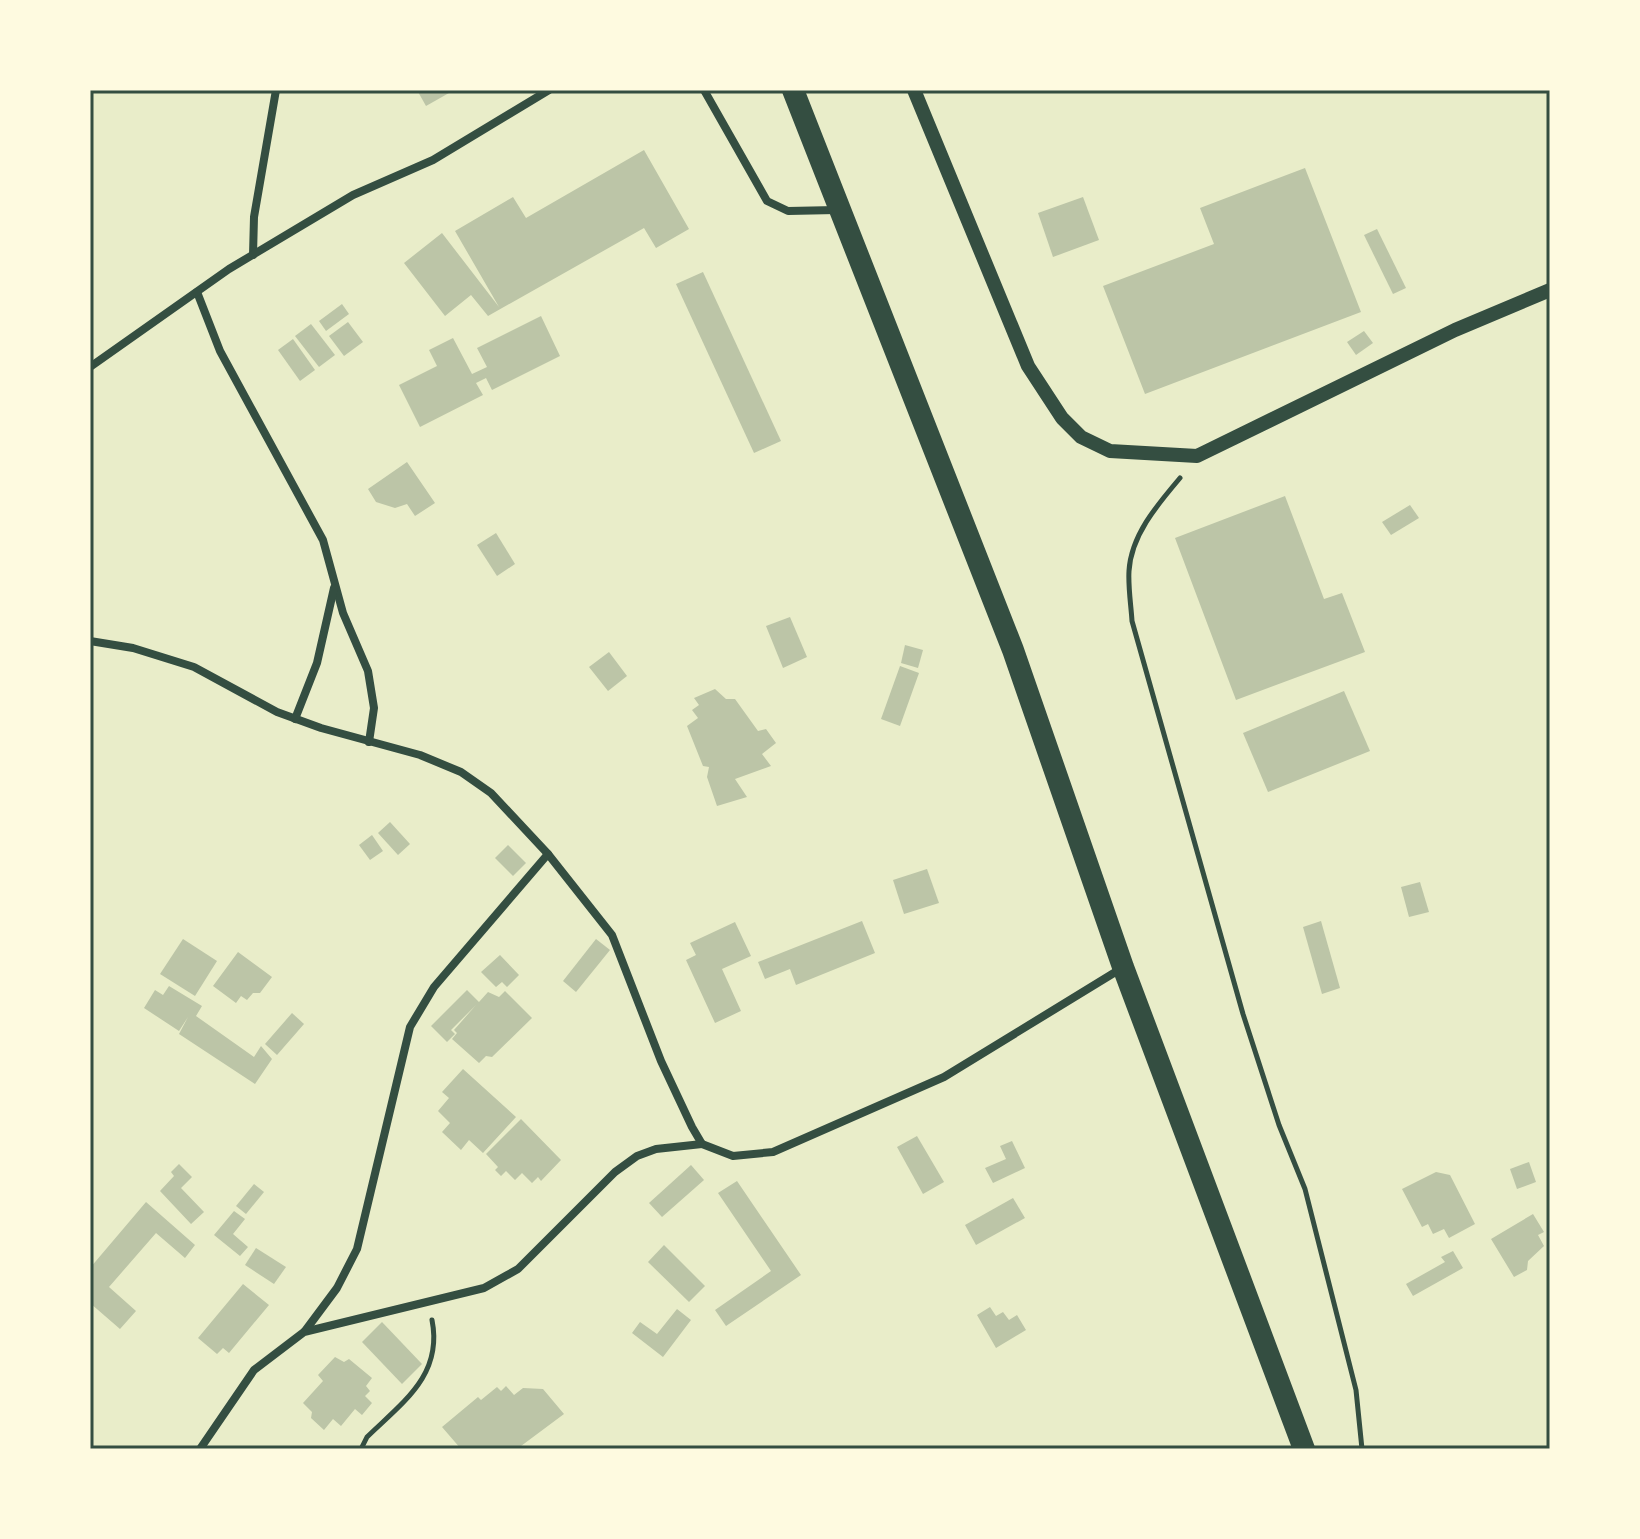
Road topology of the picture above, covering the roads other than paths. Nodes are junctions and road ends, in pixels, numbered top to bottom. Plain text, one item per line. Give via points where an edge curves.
1 (276, 90) edge
2 (549, 90) edge
3 (704, 90) edge
4 (793, 90) edge
5 (914, 90) edge
6 (841, 211) junction
7 (253, 255) junction
8 (1550, 290) edge
9 (197, 292) junction
10 (90, 367) edge
11 (335, 584) junction
12 (90, 641) edge
13 (295, 719) junction
14 (369, 742) junction
15 (548, 854) junction
16 (1123, 967) junction
17 (702, 1144) junction
18 (304, 1332) junction
19 (200, 1449) edge
20 (1304, 1449) edge

1 - 7 street via 254,217
2 - 7 street via 433,160 353,195
3 - 6 street via 767,201 788,211
4 - 6 highway
5 - 8 street via 1028,366 1062,418 1081,437 1110,451 1197,456 1455,330
6 - 16 highway via 1013,650
7 - 9 street
9 - 10 street
9 - 11 street via 232,376 323,540
11 - 13 street via 317,663
11 - 14 street via 368,671 374,708
12 - 13 street via 194,667
13 - 14 street
14 - 15 street via 461,772 491,793
15 - 17 street via 612,935 661,1061
15 - 18 street via 434,987 410,1027 357,1249 337,1288
16 - 17 street via 944,1077 773,1152 733,1156
16 - 20 highway
17 - 18 street via 637,1156 518,1269 484,1288
18 - 19 street via 254,1370

